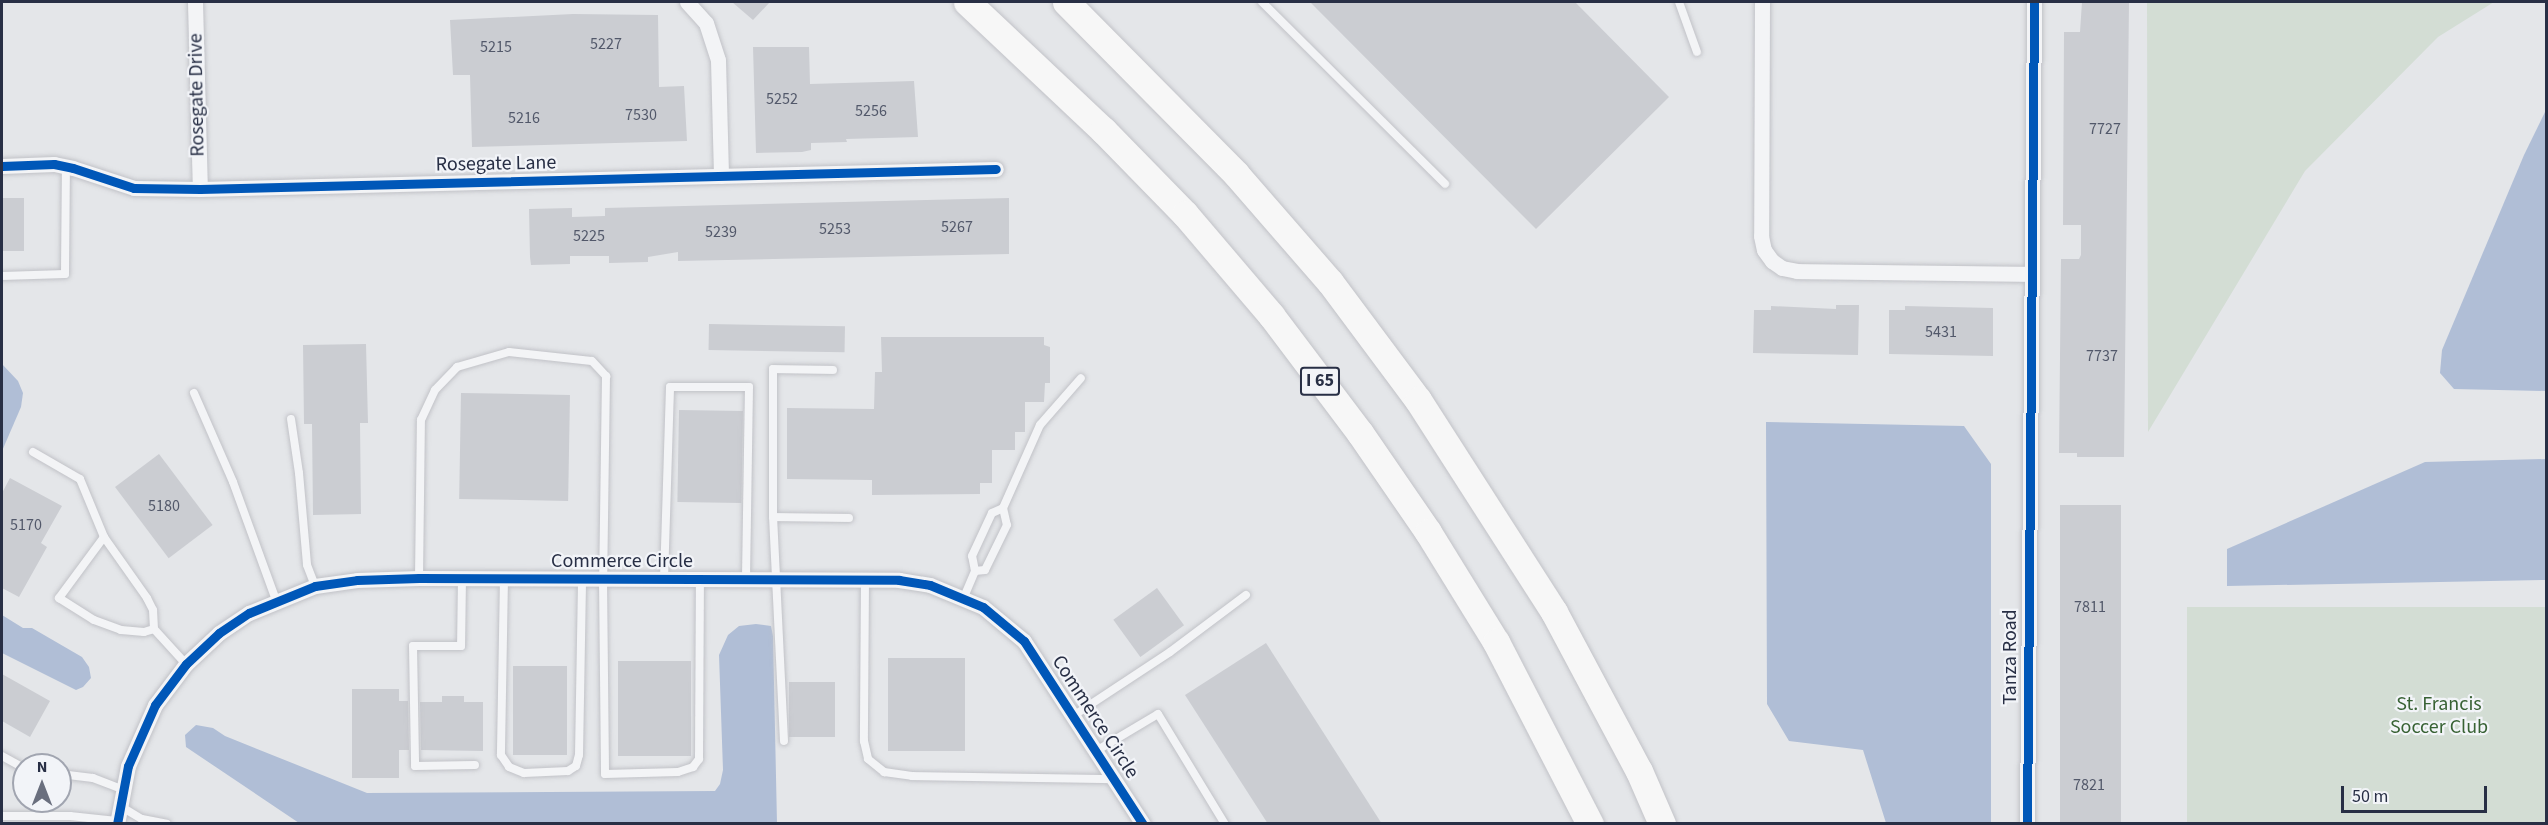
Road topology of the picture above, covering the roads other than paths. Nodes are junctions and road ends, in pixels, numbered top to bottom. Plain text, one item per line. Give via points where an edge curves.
1 (195, 2) edge
2 (687, 2) edge
3 (967, 2) edge
4 (1066, 2) edge
5 (1262, 2) edge
6 (1679, 2) edge
7 (1762, 2) edge
8 (2034, 2) edge
9 (1697, 52) dead end
10 (2, 166) edge
11 (66, 166) junction
12 (996, 169) dead end
13 (721, 176) junction
14 (1445, 184) dead end
15 (200, 189) junction
16 (2031, 274) junction
17 (2, 276) edge
18 (834, 370) dead end
19 (1080, 378) dead end
20 (194, 393) dead end
21 (291, 419) dead end
22 (33, 452) dead end
23 (1003, 508) junction
24 (773, 517) junction
25 (849, 518) dead end
26 (104, 537) junction
27 (975, 571) junction
28 (419, 578) junction
29 (462, 578) junction
30 (504, 578) junction
31 (582, 578) junction
32 (603, 579) junction
33 (664, 579) junction
34 (700, 579) junction
35 (746, 579) junction
36 (777, 579) junction
37 (865, 580) junction
38 (315, 586) junction
39 (1246, 595) dead end
40 (963, 597) junction
41 (276, 600) junction
42 (154, 629) junction
43 (186, 664) junction
44 (1074, 716) junction
45 (784, 741) dead end
46 (1096, 751) junction
47 (476, 765) dead end
48 (72, 775) edge
49 (1114, 779) junction
50 (122, 789) junction
51 (119, 805) junction
52 (2, 816) edge
53 (117, 822) edge
54 (167, 824) edge
55 (1143, 824) edge
56 (1225, 824) edge
57 (1590, 824) edge
58 (1662, 824) edge
59 (2027, 824) edge

1 - 15 street, Rosegate Drive
2 - 13 street via 706,23 718,60
3 - 57 highway, I 65 via 1177,206 1271,315 1428,532 1496,642
4 - 58 highway via 1236,174 1330,282 1418,400 1554,612 1639,771
5 - 14 lane
6 - 9 lane
7 - 16 street via 1761,236 1772,261 1797,271
8 - 16 street, Tanza Road
10 - 11 street, Rosegate Lane
11 - 15 street, Rosegate Lane via 134,188
11 - 17 lane via 65,274
12 - 13 street, Rosegate Lane
13 - 15 street, Rosegate Lane
16 - 59 street, Tanza Road
18 - 24 lane via 773,369
19 - 23 lane via 1040,425
20 - 41 lane via 233,482
21 - 38 lane via 307,565
22 - 26 lane via 80,478
23 - 27 lane via 992,513 972,556
23 - 27 lane via 1007,525 985,570
24 - 25 lane
24 - 36 lane
26 - 42 lane via 147,598 153,610
26 - 42 lane via 59,598 94,621 121,630
27 - 40 lane
28 - 29 street, Commerce Circle
28 - 32 lane via 421,420 435,390 458,367 509,352 592,361 606,376
28 - 38 street, Commerce Circle
29 - 30 street, Commerce Circle
29 - 47 lane via 461,646 413,646 415,766
30 - 31 street, Commerce Circle
30 - 31 lane via 501,755 509,767 524,773 568,771 576,766
31 - 32 street, Commerce Circle
32 - 33 street, Commerce Circle
32 - 34 lane via 605,774 678,772 693,767 699,759
33 - 34 street, Commerce Circle
33 - 35 lane via 670,387 749,387
34 - 35 street, Commerce Circle
35 - 36 street, Commerce Circle
36 - 37 street, Commerce Circle
36 - 45 lane
37 - 40 street, Commerce Circle via 930,585
37 - 49 lane via 864,741 868,759 884,772 912,776
38 - 41 street, Commerce Circle
39 - 44 lane
40 - 44 street, Commerce Circle via 998,618 1024,641
41 - 43 street, Commerce Circle via 219,633
42 - 43 lane
43 - 50 street, Commerce Circle via 155,705 140,733
44 - 46 street, Commerce Circle
46 - 49 street, Commerce Circle
46 - 56 lane via 1158,714
48 - 50 lane via 93,778
49 - 55 street, Commerce Circle
50 - 51 street, Commerce Circle
51 - 53 street, Commerce Circle
51 - 54 lane via 142,819
52 - 53 lane via 70,816

